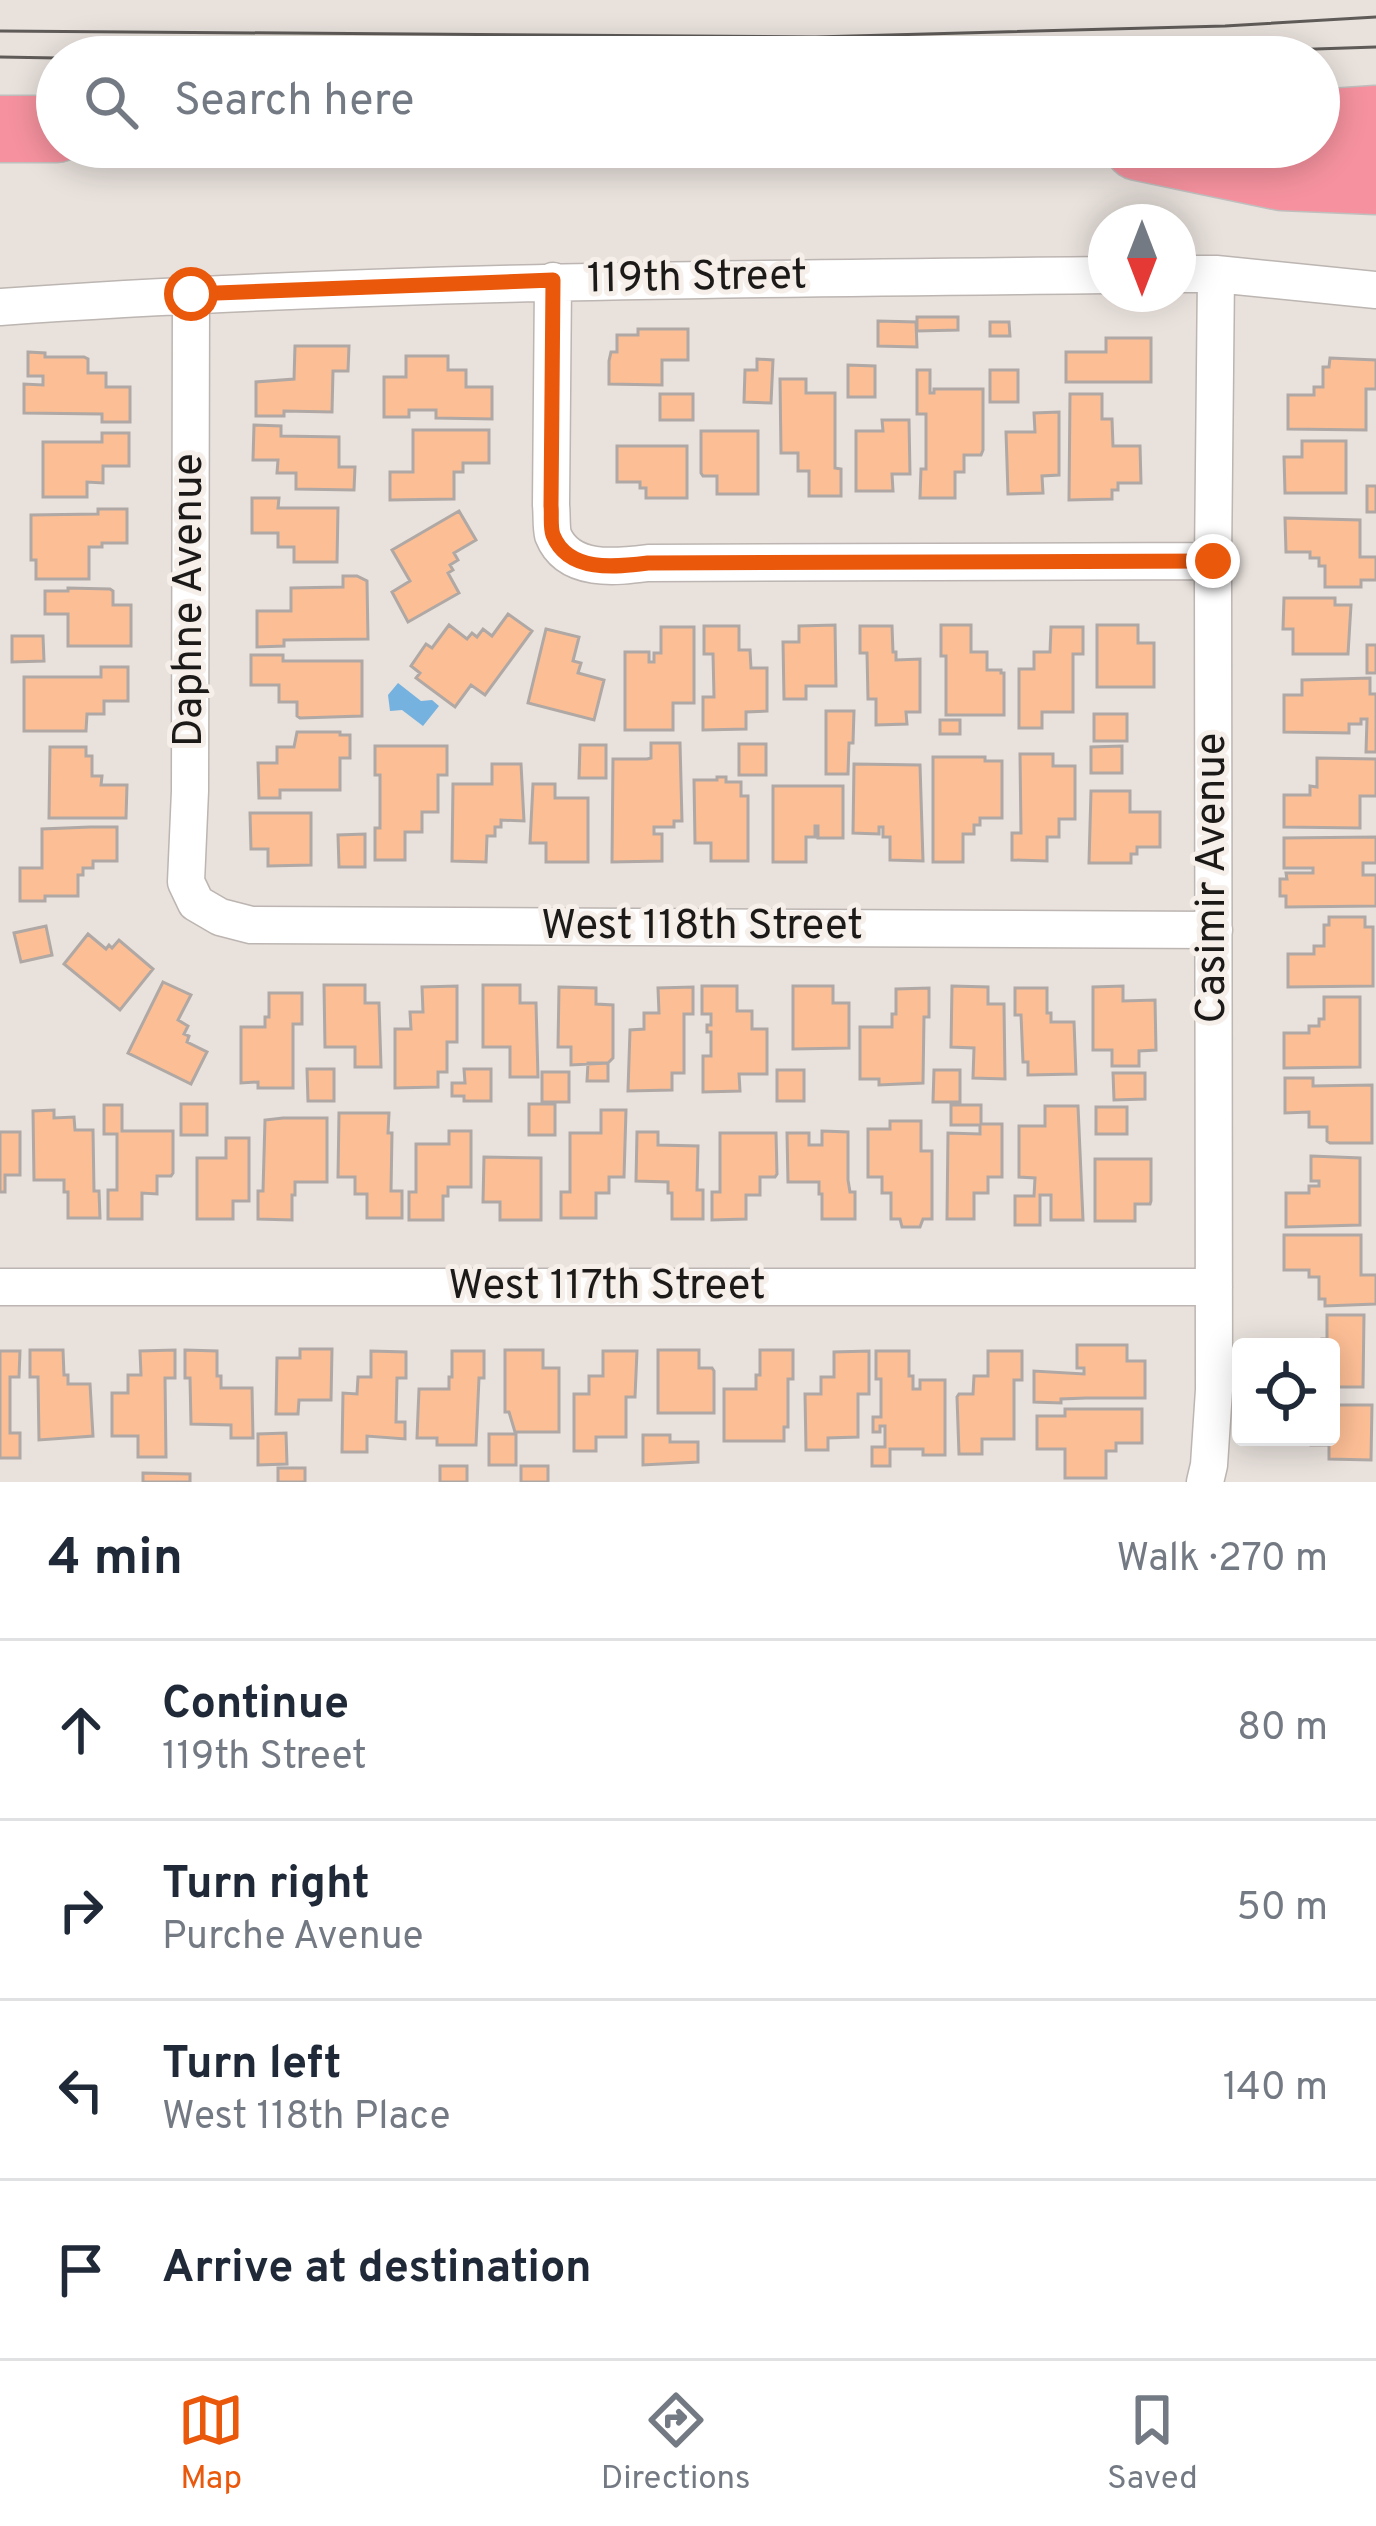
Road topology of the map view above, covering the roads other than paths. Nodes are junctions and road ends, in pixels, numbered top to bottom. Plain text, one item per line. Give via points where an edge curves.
1 (1376, 119) edge
2 (1340, 122) edge
3 (0, 129) edge
4 (36, 129) edge
5 (1239, 168) edge
6 (1376, 181) edge
7 (1196, 274) edge
8 (1216, 274) junction
9 (1088, 275) edge
10 (553, 280) junction
11 (1376, 290) edge
12 (191, 294) junction
13 (0, 307) edge
14 (1213, 561) junction
15 (196, 903) joint
16 (1214, 930) junction
17 (0, 1287) edge
18 (1214, 1287) junction
19 (1205, 1482) edge

1 - 2 highway
3 - 4 highway
5 - 6 highway
7 - 8 street
8 - 11 street
8 - 14 street, Casimir Avenue
9 - 10 street, 119th Street
10 - 12 street, 119th Street
10 - 14 street via 553,535 586,565
12 - 13 street, 119th Street
12 - 15 street, Daphne Avenue via 186,882
14 - 16 street, Casimir Avenue
15 - 16 street, West 118th Street via 251,925
16 - 18 street, Casimir Avenue
17 - 18 street, West 117th Street
18 - 19 street, Casimir Avenue

